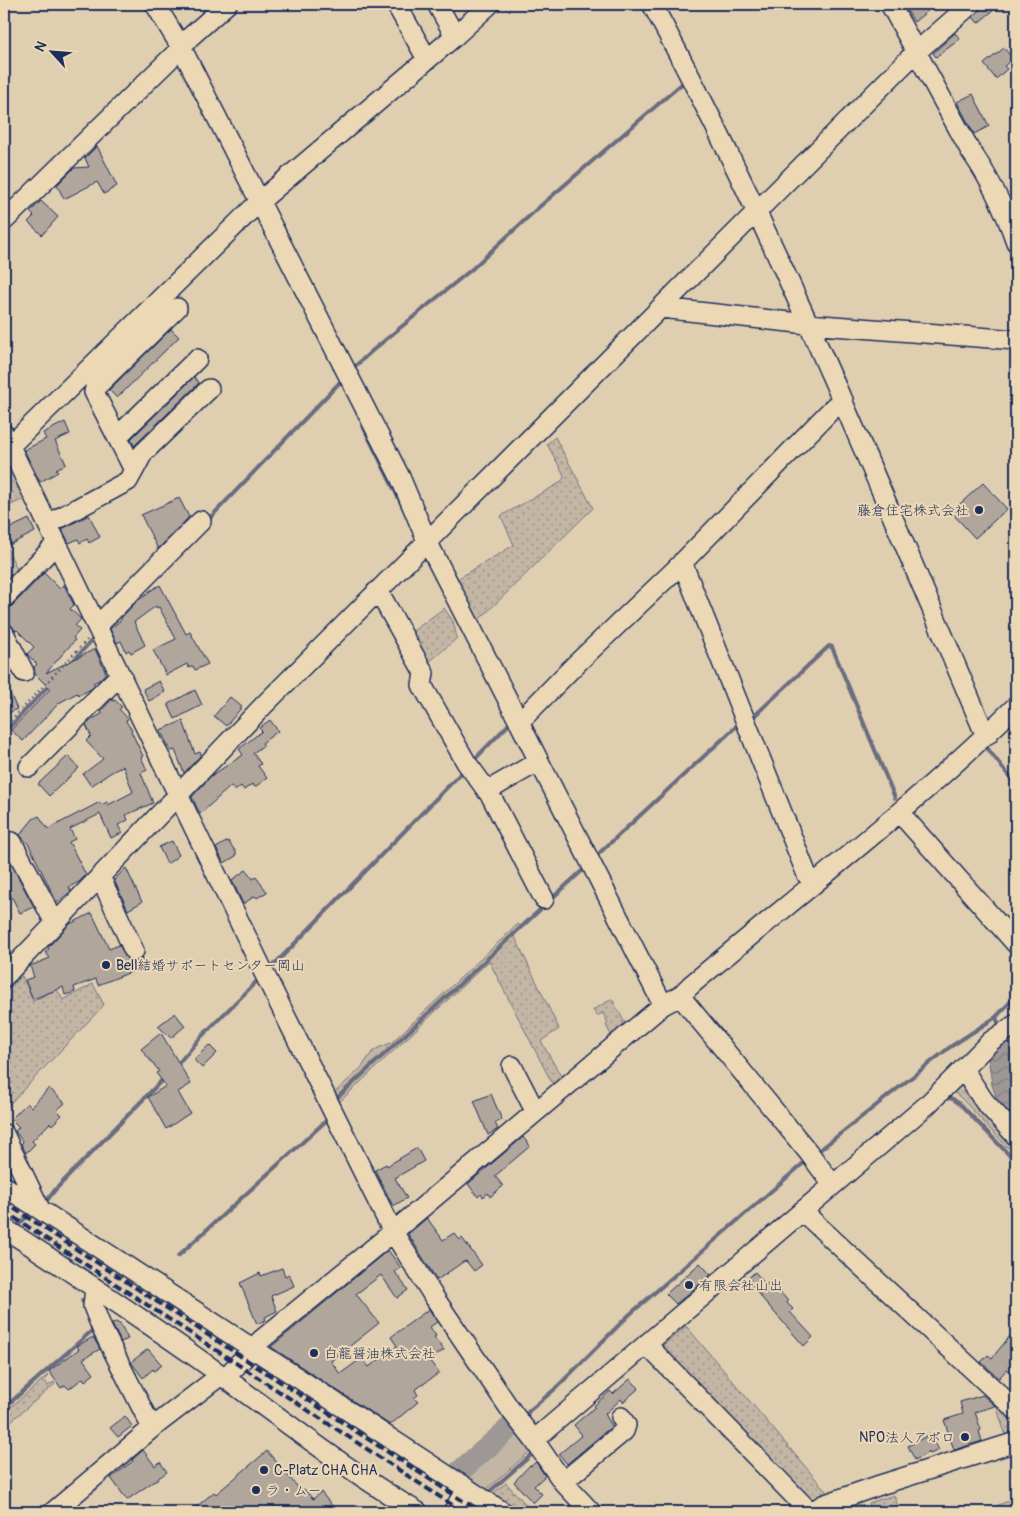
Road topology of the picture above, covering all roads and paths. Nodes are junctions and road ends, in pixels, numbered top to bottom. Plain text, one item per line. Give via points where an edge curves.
1 (155, 4) edge
2 (226, 4) edge
3 (396, 4) edge
4 (437, 4) edge
5 (490, 4) edge
6 (652, 4) edge
7 (890, 4) edge
8 (971, 4) edge
9 (455, 36) junction
10 (181, 47) junction
11 (912, 55) junction
12 (427, 59) junction
13 (259, 202) junction
14 (757, 212) junction
15 (4, 221) edge
16 (1016, 242) edge
17 (177, 308) dead end
18 (661, 308) junction
19 (808, 324) junction
20 (1016, 340) edge
21 (198, 359) dead end
22 (209, 389) dead end
23 (839, 403) junction
24 (117, 437) junction
25 (11, 447) edge
26 (134, 470) junction
27 (201, 521) dead end
28 (48, 524) junction
29 (427, 540) junction
30 (54, 546) junction
31 (682, 562) junction
32 (380, 596) junction
33 (4, 598) edge
34 (97, 631) junction
35 (4, 633) edge
36 (24, 672) dead end
37 (118, 679) junction
38 (1016, 706) edge
39 (520, 722) junction
40 (4, 728) edge
41 (984, 735) junction
42 (29, 767) dead end
43 (529, 767) dead end
44 (486, 791) junction
45 (179, 794) junction
46 (904, 810) junction
47 (12, 842) dead end
48 (811, 879) junction
49 (102, 881) junction
50 (544, 899) dead end
51 (55, 923) junction
52 (1016, 944) edge
53 (134, 952) dead end
54 (4, 977) edge
55 (683, 994) junction
56 (663, 1005) junction
57 (1015, 1025) edge
58 (512, 1066) dead end
59 (963, 1068) junction
60 (534, 1108) junction
61 (4, 1134) edge
62 (1016, 1136) edge
63 (833, 1184) junction
64 (4, 1186) edge
65 (41, 1210) junction
66 (805, 1214) junction
67 (4, 1228) edge
68 (393, 1232) junction
69 (95, 1288) junction
70 (650, 1347) junction
71 (250, 1352) junction
72 (223, 1377) junction
73 (1016, 1410) edge
74 (621, 1416) dead end
75 (150, 1423) junction
76 (534, 1440) junction
77 (1016, 1442) edge
78 (563, 1482) junction
79 (466, 1489) junction
80 (812, 1511) edge
81 (53, 1512) edge
82 (418, 1512) edge
83 (453, 1512) edge
84 (503, 1512) edge
85 (590, 1512) edge

1 - 10 street
2 - 10 street
3 - 12 street
4 - 9 street
5 - 9 street
6 - 14 street
7 - 11 street
8 - 11 street
9 - 12 street
10 - 13 street
10 - 15 street
11 - 14 street
11 - 16 street via 978,161
12 - 13 street
13 - 25 street
13 - 29 street via 400,477
14 - 18 street
14 - 19 street
17 - 24 street via 95,388 94,392
18 - 19 street
18 - 29 street
19 - 20 street
19 - 23 street
21 - 24 street
22 - 26 street via 143,453
23 - 31 street
23 - 41 street
24 - 26 street
25 - 28 street
26 - 28 street via 128,481
27 - 34 street
28 - 30 street
29 - 32 street
29 - 39 street
30 - 33 street
30 - 34 street
31 - 39 street
31 - 48 street
32 - 44 street via 424,674 422,686
32 - 45 street
34 - 37 street
34 - 40 path
35 - 36 street
37 - 42 street
37 - 45 street
38 - 41 street
39 - 56 street
41 - 46 street
43 - 44 street
44 - 50 street
45 - 49 street
45 - 68 street
46 - 48 street
46 - 52 street
47 - 51 street
48 - 55 street
49 - 51 street
49 - 53 street
51 - 54 street
55 - 56 street
55 - 63 street
56 - 60 street
57 - 59 street via 991,1041
58 - 60 street
59 - 62 street via 984,1101
59 - 63 street via 927,1105
60 - 68 street
61 - 65 street
63 - 66 street
64 - 65 street
65 - 71 street
66 - 70 street
66 - 73 street
67 - 69 street
68 - 71 street
68 - 76 street via 434,1297
69 - 72 street
69 - 75 street via 93,1306 102,1329
70 - 76 street
70 - 80 street
71 - 72 street
71 - 79 street
72 - 75 street
72 - 82 street via 376,1486
74 - 78 street via 626,1425 624,1431
75 - 81 street
76 - 78 street
77 - 80 street via 880,1485
78 - 85 street
79 - 83 street
79 - 84 street

